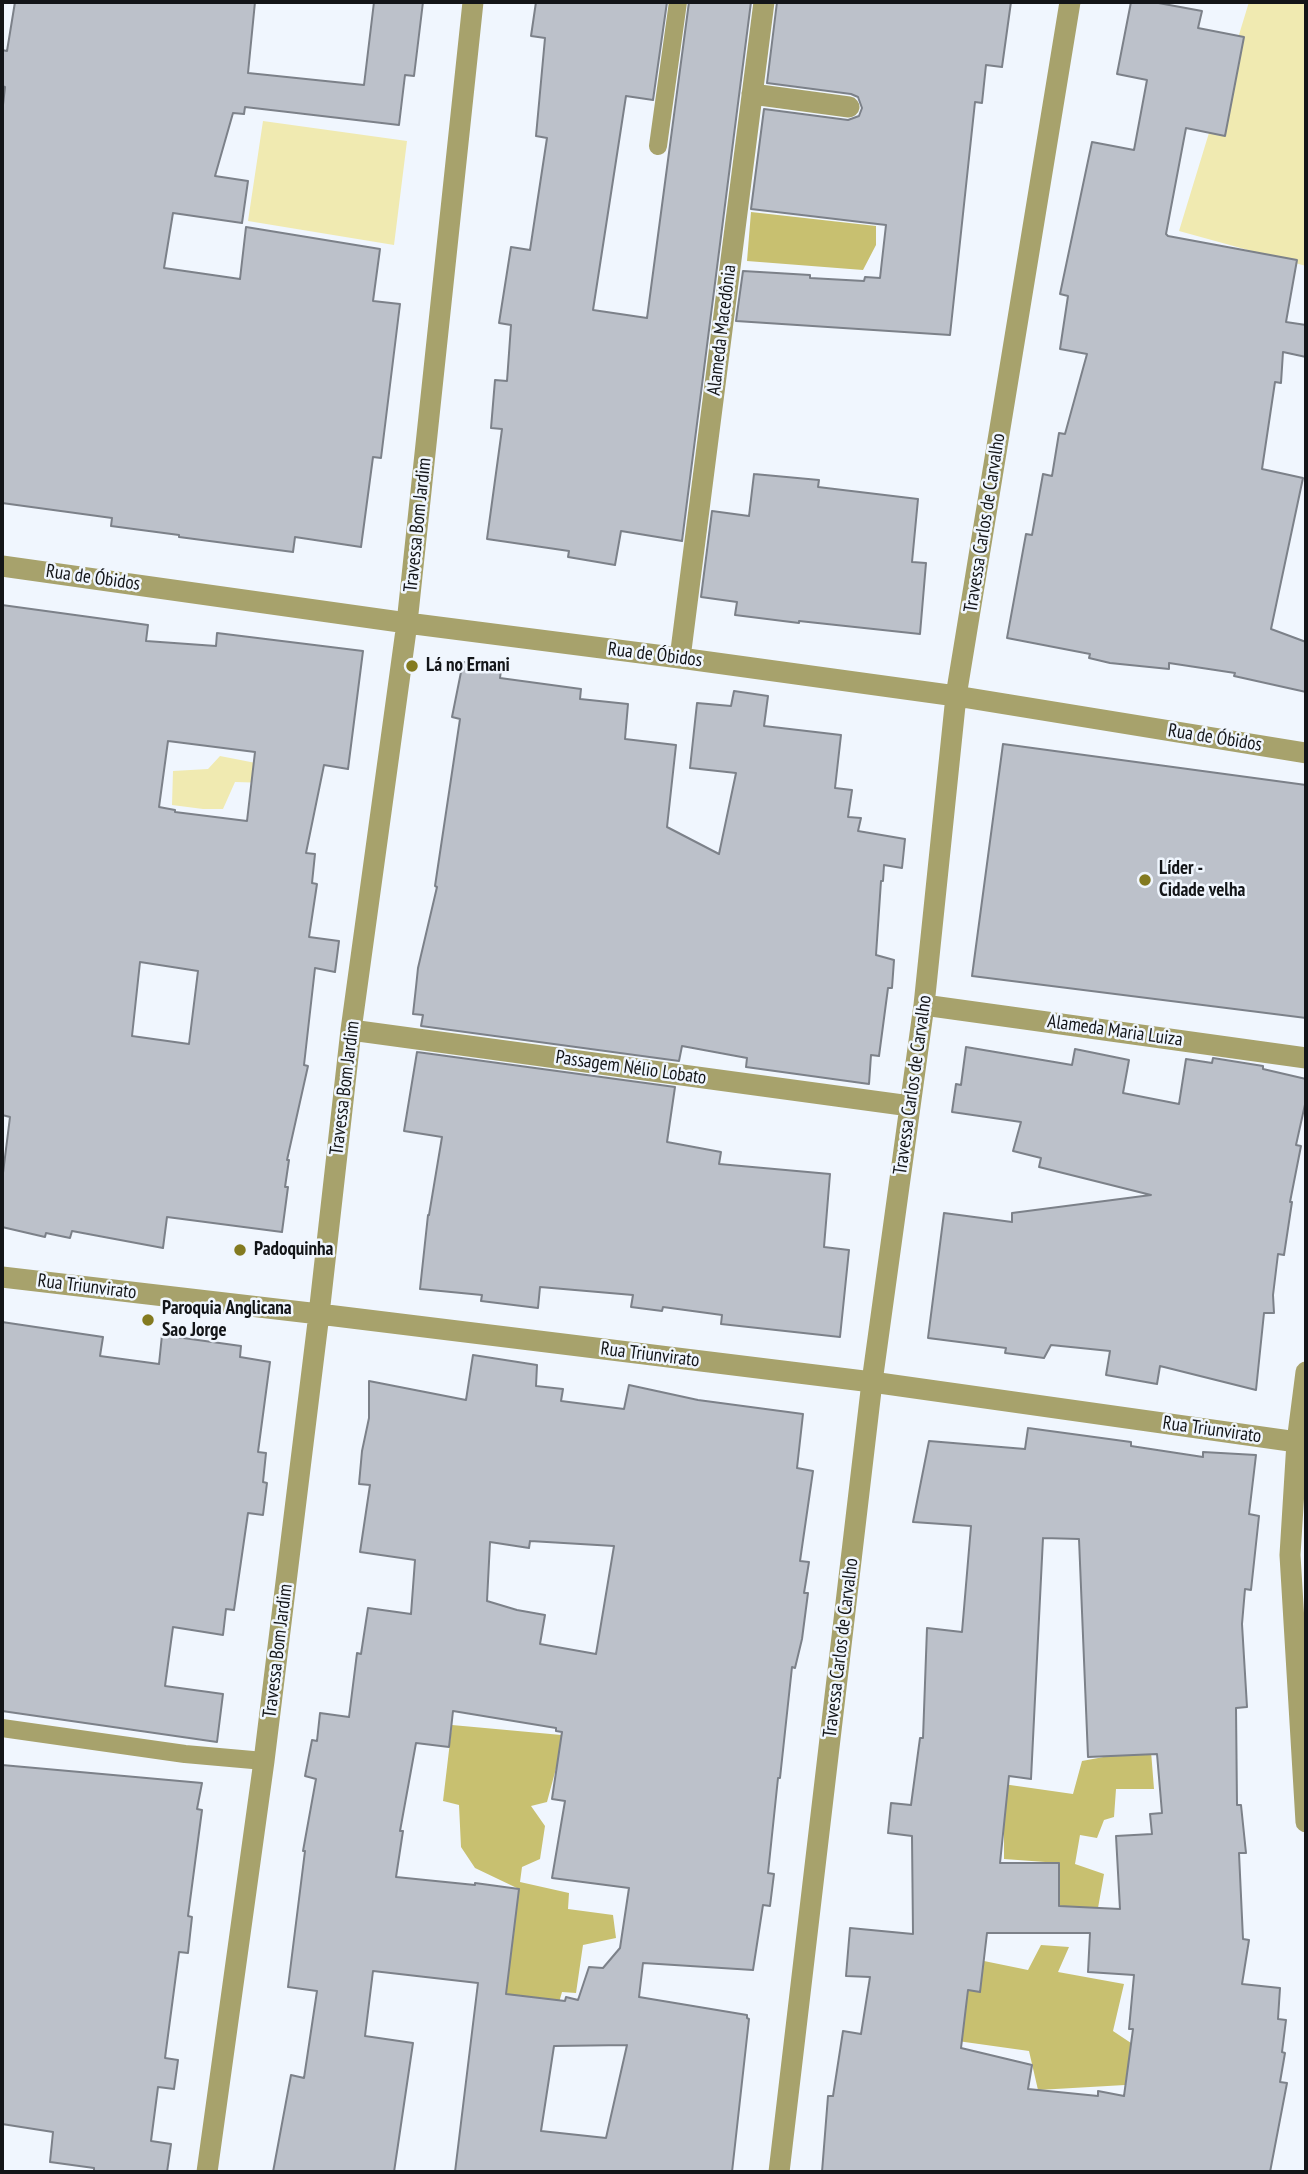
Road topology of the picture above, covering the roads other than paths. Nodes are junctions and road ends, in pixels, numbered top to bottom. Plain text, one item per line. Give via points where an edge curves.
1 (473, 2) edge
2 (678, 2) edge
3 (764, 2) edge
4 (1070, 2) edge
5 (752, 94) junction
6 (849, 107) dead end
7 (658, 146) dead end
8 (2, 566) edge
9 (407, 623) junction
10 (680, 657) junction
11 (956, 696) junction
12 (1306, 753) edge
13 (924, 1005) junction
14 (351, 1030) junction
15 (1306, 1058) edge
16 (910, 1106) junction
17 (2, 1277) edge
18 (319, 1314) junction
19 (1306, 1372) edge
20 (872, 1382) junction
21 (1297, 1442) junction
22 (1298, 1556) edge
23 (2, 1728) edge
24 (264, 1762) junction
25 (1306, 1822) edge
26 (207, 2172) edge
27 (779, 2172) edge

1 - 9 street, Travessa Bom Jardim
2 - 7 lane
3 - 5 street, Alameda Macedônia
4 - 11 street, Travessa Carlos de Carvalho
5 - 6 street
5 - 10 street, Alameda Macedônia
8 - 9 street, Rua de Óbidos
9 - 10 street, Rua de Óbidos
9 - 14 street, Travessa Bom Jardim
10 - 11 street, Rua de Óbidos
11 - 12 street, Rua de Óbidos
11 - 13 street, Travessa Carlos de Carvalho
13 - 15 street, Alameda Maria Luiza
13 - 16 street, Travessa Carlos de Carvalho
14 - 16 street, Passagem Nélio Lobato
14 - 18 street, Travessa Bom Jardim
16 - 20 street, Travessa Carlos de Carvalho
17 - 18 street, Rua Triunvirato
18 - 20 street, Rua Triunvirato
18 - 24 street, Travessa Bom Jardim
19 - 21 street
20 - 21 street, Rua Triunvirato
20 - 27 street, Travessa Carlos de Carvalho
21 - 22 street
22 - 25 street
23 - 24 lane
24 - 26 street, Travessa Bom Jardim

